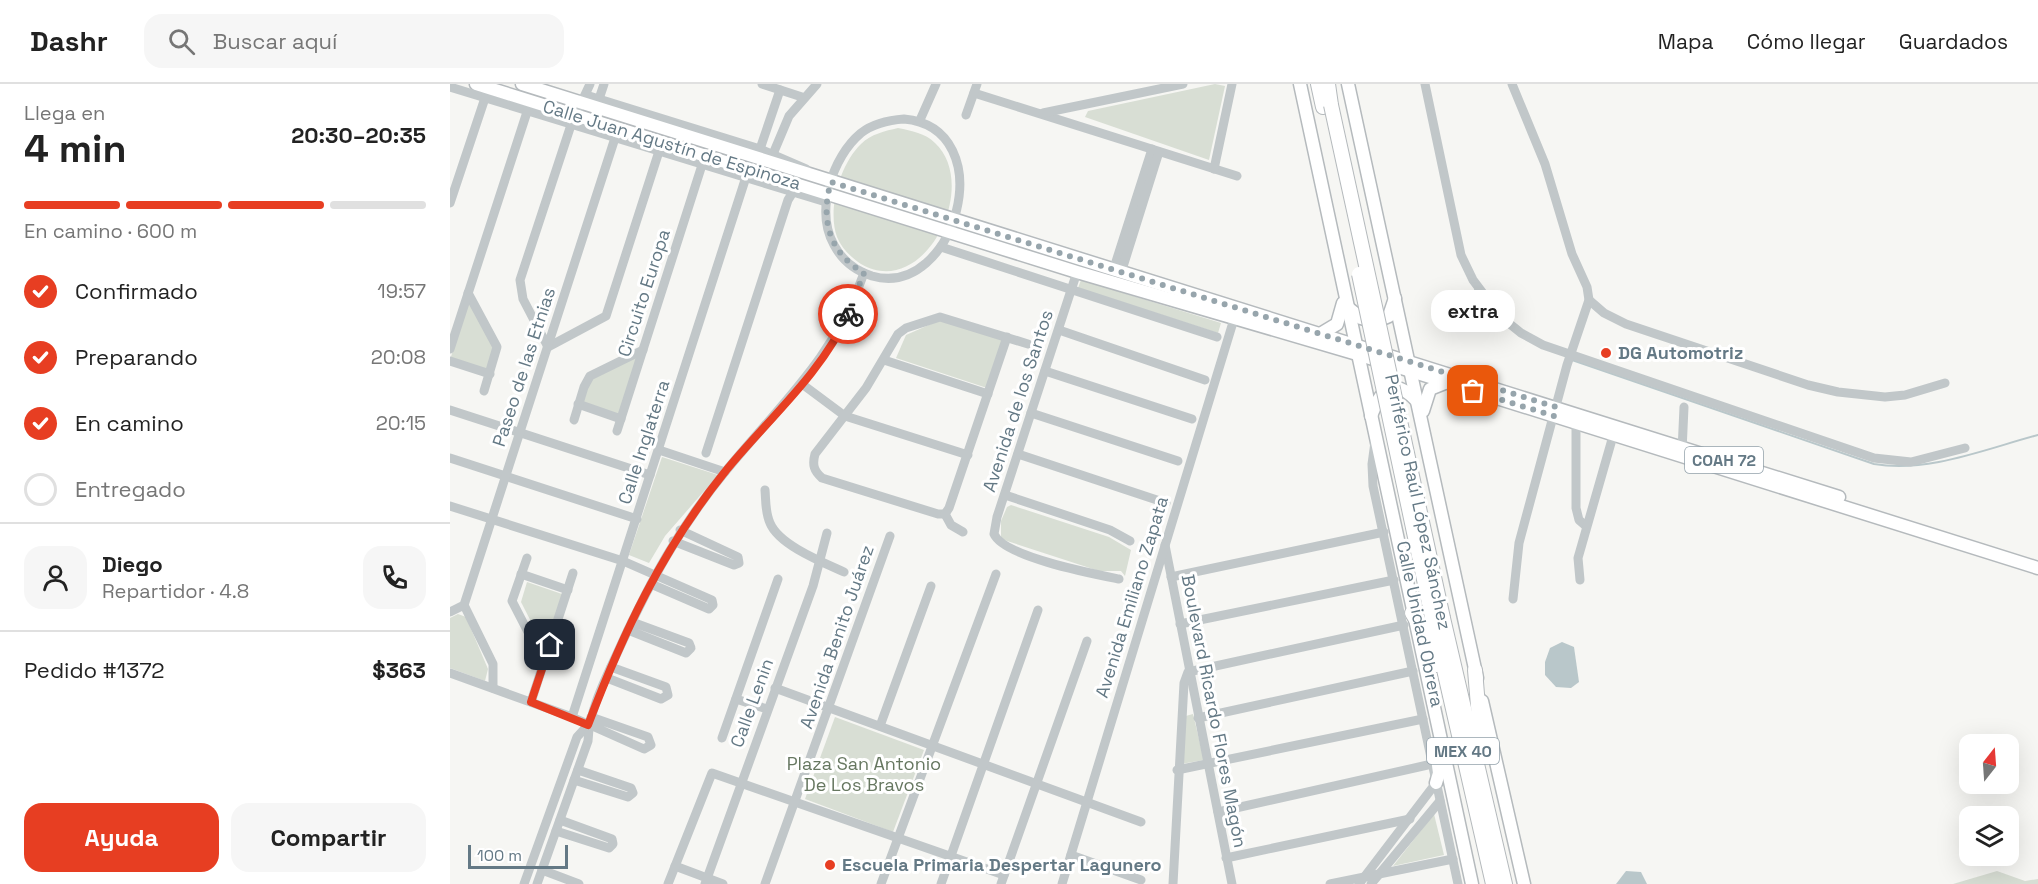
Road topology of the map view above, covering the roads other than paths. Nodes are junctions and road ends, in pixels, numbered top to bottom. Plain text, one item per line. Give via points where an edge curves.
1 (476, 84) edge
2 (522, 84) edge
3 (590, 84) edge
4 (604, 84) edge
5 (762, 84) edge
6 (816, 84) edge
7 (936, 84) edge
8 (1183, 84) edge
9 (1232, 84) edge
10 (1300, 84) edge
11 (1318, 84) edge
12 (1328, 84) edge
13 (1348, 84) edge
14 (1425, 84) edge
15 (1512, 84) edge
16 (450, 87) edge
17 (975, 88) edge
18 (780, 90) junction
19 (487, 93) junction
20 (802, 98) junction
21 (584, 99) junction
22 (598, 103) junction
23 (1327, 106) junction
24 (527, 112) junction
25 (1041, 114) junction
26 (966, 115) dead end
27 (573, 120) junction
28 (920, 120) junction
29 (591, 125) junction
30 (615, 138) junction
31 (661, 147) junction
32 (760, 149) junction
33 (1156, 150) junction
34 (774, 154) junction
35 (702, 165) junction
36 (1214, 169) junction
37 (1237, 176) dead end
38 (746, 177) junction
39 (453, 184) edge
40 (827, 189) junction
41 (793, 192) junction
42 (450, 203) edge
43 (952, 226) junction
44 (941, 247) junction
45 (1077, 272) junction
46 (1117, 272) junction
47 (864, 273) junction
48 (1072, 290) junction
49 (468, 293) junction
50 (1344, 293) junction
51 (1395, 298) junction
52 (1589, 300) junction
53 (1220, 302) junction
54 (1347, 307) junction
55 (1252, 312) junction
56 (1234, 319) junction
57 (1059, 330) junction
58 (1403, 332) junction
59 (1322, 333) junction
60 (1007, 337) junction
61 (1217, 337) dead end
62 (1028, 344) dead end
63 (548, 347) junction
64 (1356, 348) junction
65 (450, 349) edge
66 (643, 350) junction
67 (1387, 353) junction
68 (1569, 359) junction
69 (884, 360) junction
70 (450, 361) edge
71 (1411, 366) junction
72 (1045, 371) junction
73 (490, 375) junction
74 (1205, 380) dead end
75 (1445, 383) junction
76 (1945, 383) dead end
77 (802, 384) junction
78 (484, 391) dead end
79 (988, 394) junction
80 (1419, 403) junction
81 (578, 404) junction
82 (1684, 407) dead end
83 (450, 410) edge
84 (1555, 412) junction
85 (1031, 413) junction
86 (845, 416) junction
87 (621, 418) junction
88 (1370, 418) junction
89 (1576, 418) junction
90 (1192, 419) dead end
91 (1422, 419) junction
92 (574, 420) dead end
93 (1615, 430) junction
94 (617, 431) dead end
95 (520, 433) junction
96 (1375, 440) junction
97 (1965, 448) dead end
98 (659, 450) junction
99 (1682, 452) junction
100 (706, 453) dead end
101 (1018, 454) junction
102 (968, 456) junction
103 (450, 458) edge
104 (1178, 461) dead end
105 (725, 472) junction
106 (506, 476) junction
107 (651, 476) junction
108 (765, 490) dead end
109 (1005, 495) junction
110 (1166, 502) dead end
111 (450, 506) edge
112 (945, 514) junction
113 (637, 519) junction
114 (492, 520) junction
115 (1586, 526) junction
116 (680, 530) junction
117 (963, 532) dead end
118 (1384, 532) junction
119 (827, 533) dead end
120 (890, 537) dead end
121 (673, 541) junction
122 (1130, 541) dead end
123 (1164, 543) junction
124 (528, 558) dead end
125 (2038, 560) edge
126 (623, 561) junction
127 (821, 561) junction
128 (2038, 568) edge
129 (844, 572) dead end
130 (573, 573) dead end
131 (521, 574) junction
132 (656, 574) junction
133 (996, 574) dead end
134 (1171, 577) junction
135 (778, 579) dead end
136 (1119, 579) dead end
137 (1394, 580) junction
138 (1580, 580) dead end
139 (651, 584) junction
140 (932, 586) dead end
141 (568, 590) junction
142 (1514, 599) dead end
143 (464, 605) junction
144 (1038, 610) dead end
145 (450, 612) edge
146 (1438, 618) junction
147 (1408, 619) junction
148 (1180, 624) junction
149 (630, 626) junction
150 (1087, 641) dead end
151 (544, 663) junction
152 (611, 667) junction
153 (1413, 670) junction
154 (1475, 670) junction
155 (1188, 672) junction
156 (450, 673) edge
157 (607, 678) junction
158 (493, 688) junction
159 (775, 688) junction
160 (736, 699) junction
161 (531, 702) junction
162 (830, 708) junction
163 (767, 709) junction
164 (572, 717) junction
165 (1198, 718) junction
166 (1423, 719) junction
167 (590, 721) junction
168 (1438, 722) junction
169 (880, 726) junction
170 (1460, 734) junction
171 (722, 738) dead end
172 (933, 745) junction
173 (1209, 763) junction
174 (986, 764) junction
175 (1432, 764) junction
176 (578, 770) junction
177 (1177, 770) junction
178 (574, 780) junction
179 (740, 783) junction
180 (1037, 783) junction
181 (1436, 783) junction
182 (1484, 786) junction
183 (1088, 801) junction
184 (1440, 801) junction
185 (795, 804) junction
186 (1218, 812) junction
187 (1410, 819) junction
188 (560, 820) junction
189 (1141, 822) dead end
190 (556, 831) junction
191 (897, 840) junction
192 (1071, 855) junction
193 (951, 857) junction
194 (1226, 858) junction
195 (1453, 859) junction
196 (675, 866) junction
197 (545, 871) junction
198 (1379, 873) junction
199 (1003, 880) edge
200 (1140, 880) dead end
201 (706, 881) edge
202 (1365, 881) edge
203 (541, 883) edge
204 (524, 884) edge
205 (579, 884) edge
206 (668, 884) edge
207 (723, 884) edge
208 (765, 884) edge
209 (881, 884) edge
210 (941, 884) edge
211 (1062, 884) edge
212 (1173, 884) edge
213 (1232, 884) edge
214 (1330, 884) edge
215 (1458, 884) edge
216 (1472, 884) edge
217 (1493, 884) edge
218 (1505, 884) edge
219 (1524, 884) edge

1 - 19 main road, Calle Juan Agustín de Espinoza
2 - 21 main road, Calle Juan Agustín de Espinoza
3 - 21 street
4 - 22 street
5 - 18 street
6 - 20 street
7 - 28 street
8 - 25 street
9 - 36 street
10 - 50 main road, Periférico Raúl López Sánchez
11 - 23 highway, Periférico Raúl López Sánchez / MEX 40
12 - 23 highway, Periférico Raúl López Sánchez / MEX 40
13 - 51 main road
14 - 68 street via 1461,255 1473,280 1500,316 1521,333
15 - 52 street via 1545,165
16 - 19 street
17 - 25 street
17 - 26 street
18 - 20 street
18 - 32 street
19 - 24 street
19 - 27 main road, Calle Juan Agustín de Espinoza
19 - 39 street
20 - 34 street via 784,126
21 - 22 main road, Calle Juan Agustín de Espinoza
21 - 27 street
22 - 29 street
22 - 32 street
22 - 40 main road, Calle Juan Agustín de Espinoza
23 - 146 highway, Periférico Raúl López Sánchez / MEX 40, bridge
24 - 27 street
24 - 49 street
25 - 33 street
27 - 29 main road, Calle Juan Agustín de Espinoza
27 - 63 street via 520,280 522,299
28 - 40 street via 890,120 863,132 846,151
28 - 43 street via 941,133 956,157 960,186
29 - 30 street
29 - 31 main road, Calle Juan Agustín de Espinoza
30 - 31 street
30 - 63 street, Paseo de las Etnias
31 - 35 street
31 - 40 main road, Calle Juan Agustín de Espinoza
31 - 63 street via 606,316
32 - 34 street
33 - 36 street
33 - 46 street
34 - 40 street
35 - 38 street
35 - 66 street, Circuito Europa
36 - 37 street
38 - 41 street
38 - 98 street, Calle Inglaterra
39 - 42 street
40 - 41 street
40 - 43 main road, Calle Juan Agustín de Espinoza
40 - 47 street via 828,231 833,244 851,266
41 - 100 street
43 - 44 street
43 - 45 main road, Calle Juan Agustín de Espinoza
43 - 46 main road, Calle Juan Agustín de Espinoza
44 - 47 street via 922,266 899,277
44 - 48 street
45 - 48 street, Avenida de los Santos
45 - 56 main road, Calle Juan Agustín de Espinoza
46 - 53 main road, Calle Juan Agustín de Espinoza
47 - 77 street via 845,320
48 - 57 street, Avenida de los Santos
48 - 61 street
49 - 65 street
49 - 73 street via 497,347
50 - 54 main road, Periférico Raúl López Sánchez
50 - 59 main road via 1340,320
51 - 54 main road via 1389,316 1375,322 1361,318
51 - 58 main road
52 - 68 street
52 - 76 street via 1626,324 1808,385 1885,397
53 - 55 main road, Calle Juan Agustín de Espinoza
53 - 56 main road
54 - 64 main road, Periférico Raúl López Sánchez
55 - 56 main road
55 - 59 main road, Calle Juan Agustín de Espinoza
56 - 64 main road, Calle Juan Agustín de Espinoza
56 - 123 street, Avenida Emiliano Zapata
57 - 72 street, Avenida de los Santos
57 - 74 street
58 - 67 main road
58 - 71 main road
59 - 64 main road, Calle Juan Agustín de Espinoza
60 - 62 street
60 - 69 street via 940,317 898,334
60 - 79 street
63 - 95 street, Paseo de las Etnias
64 - 67 main road, Calle Juan Agustín de Espinoza / COAH 72
64 - 71 main road, Calle Juan Agustín de Espinoza / COAH 72
64 - 88 main road, Periférico Raúl López Sánchez
66 - 81 street via 590,376
66 - 87 street, Circuito Europa
67 - 71 main road, Calle Juan Agustín de Espinoza / COAH 72
68 - 84 street
68 - 97 street via 1874,458 1911,462
69 - 79 street
69 - 86 street
70 - 73 street
71 - 75 main road, Calle Juan Agustín de Espinoza / COAH 72
71 - 80 main road
71 - 84 main road, Calle Juan Agustín de Espinoza / COAH 72
72 - 85 street, Avenida de los Santos
72 - 90 street
73 - 78 street
75 - 84 main road, Calle Juan Agustín de Espinoza / COAH 72
75 - 91 main road via 1430,389
77 - 86 street
77 - 105 street
79 - 102 street
80 - 88 main road via 1401,388 1390,387 1379,396
80 - 91 main road
81 - 87 street
81 - 92 street
82 - 99 street
83 - 95 street
84 - 89 main road, Calle Juan Agustín de Espinoza / COAH 72
84 - 142 street via 1519,543
85 - 101 street, Avenida de los Santos
85 - 104 street
86 - 102 street
86 - 112 street via 815,454 815,472 822,478
87 - 94 street, Circuito Europa
88 - 96 main road, Periférico Raúl López Sánchez
89 - 93 main road, Calle Juan Agustín de Espinoza / COAH 72
89 - 115 street via 1576,508 1579,520
91 - 154 main road
93 - 99 main road, Calle Juan Agustín de Espinoza / COAH 72
93 - 115 street
95 - 106 street, Paseo de las Etnias
95 - 107 street
96 - 118 street, Calle Unidad Obrera via 1372,476
96 - 147 main road, Periférico Raúl López Sánchez
98 - 105 street
98 - 107 street, Calle Inglaterra
99 - 125 main road, Calle Juan Agustín de Espinoza / COAH 72
99 - 128 main road, Calle Juan Agustín de Espinoza / COAH 72
101 - 109 street, Avenida de los Santos
101 - 110 street
102 - 112 street
103 - 106 street
105 - 116 street
106 - 113 street
106 - 114 street, Paseo de las Etnias
107 - 113 street, Calle Inglaterra
108 - 127 street via 766,512 777,535
109 - 122 street via 1110,530
109 - 136 street, Avenida de los Santos via 994,528 997,540 1005,546
111 - 114 street
112 - 117 street via 951,525
113 - 126 street, Calle Inglaterra
114 - 126 street
114 - 143 street, Paseo de las Etnias
115 - 138 street via 1578,558
116 - 121 street
116 - 121 street via 738,556 739,563 734,565
118 - 134 street
118 - 137 street, Calle Unidad Obrera
119 - 127 street, Calle Lenin
120 - 162 street, Avenida Benito Juárez
121 - 132 street
123 - 134 street, Boulevard Ricardo Flores Magón
123 - 183 street, Avenida Emiliano Zapata
124 - 131 street
126 - 132 street
126 - 164 street, Calle Inglaterra
127 - 129 street
127 - 159 street, Calle Lenin
130 - 141 street
131 - 141 street
131 - 151 street via 512,601
132 - 139 street
132 - 139 street via 712,600 713,605 709,609
133 - 172 street
134 - 148 street, Boulevard Ricardo Flores Magón
135 - 160 street
137 - 147 street, Calle Unidad Obrera
137 - 148 street
139 - 149 street
140 - 169 street
141 - 151 street
143 - 145 street
143 - 158 street via 493,664
144 - 174 street
146 - 170 highway, Periférico Raúl López Sánchez / MEX 40
146 - 182 highway, Periférico Raúl López Sánchez / MEX 40
147 - 153 street, Calle Unidad Obrera
147 - 155 street
147 - 168 main road, Periférico Raúl López Sánchez
147 - 170 highway via 1427,638
148 - 155 street, Boulevard Ricardo Flores Magón
149 - 149 street via 689,643 689,652 686,653
149 - 152 street
150 - 180 street
151 - 161 street
152 - 157 street
152 - 157 street via 666,687 668,695 661,699
153 - 165 street
153 - 166 street, Calle Unidad Obrera
154 - 182 highway
154 - 219 main road
155 - 165 street, Boulevard Ricardo Flores Magón
155 - 177 street
156 - 158 street
157 - 167 street
158 - 161 street
159 - 162 street
159 - 163 street, Calle Lenin
160 - 163 street
160 - 171 street
161 - 164 street
162 - 169 street
162 - 185 street, Avenida Benito Juárez
163 - 179 street, Calle Lenin
164 - 167 street
165 - 173 street, Boulevard Ricardo Flores Magón
166 - 173 street
166 - 175 street, Calle Unidad Obrera
167 - 167 street via 648,737 651,745 644,749
167 - 176 street
167 - 204 street via 577,737
168 - 181 main road
168 - 216 main road, Periférico Raúl López Sánchez
169 - 172 street
170 - 217 highway, Periférico Raúl López Sánchez / MEX 40
172 - 174 street
172 - 191 street
173 - 177 street
173 - 186 street, Boulevard Ricardo Flores Magón
174 - 180 street
174 - 193 street
175 - 181 street, Calle Unidad Obrera
175 - 186 street
176 - 178 street
176 - 178 street via 631,788 633,794 628,797
177 - 212 street
178 - 188 street
179 - 185 street
179 - 196 street via 712,773
179 - 201 street, Calle Lenin
180 - 183 street
180 - 199 street
181 - 184 street, Calle Unidad Obrera
181 - 187 street
182 - 218 highway, Periférico Raúl López Sánchez / MEX 40
183 - 189 street
183 - 192 street, Avenida Emiliano Zapata
184 - 195 street, Calle Unidad Obrera
184 - 198 street
185 - 191 street
185 - 208 street, Avenida Benito Juárez
186 - 194 street, Boulevard Ricardo Flores Magón
187 - 194 street
187 - 202 street
188 - 190 street
188 - 190 street via 612,839 613,844 609,848
190 - 197 street
191 - 193 street
191 - 209 street
192 - 200 street
192 - 211 street, Avenida Emiliano Zapata
193 - 199 street
193 - 210 street
194 - 213 street, Boulevard Ricardo Flores Magón
195 - 198 street
195 - 215 street, Calle Unidad Obrera
196 - 201 street
196 - 206 street
197 - 203 street
197 - 205 street
198 - 202 street
201 - 207 street
202 - 214 street

